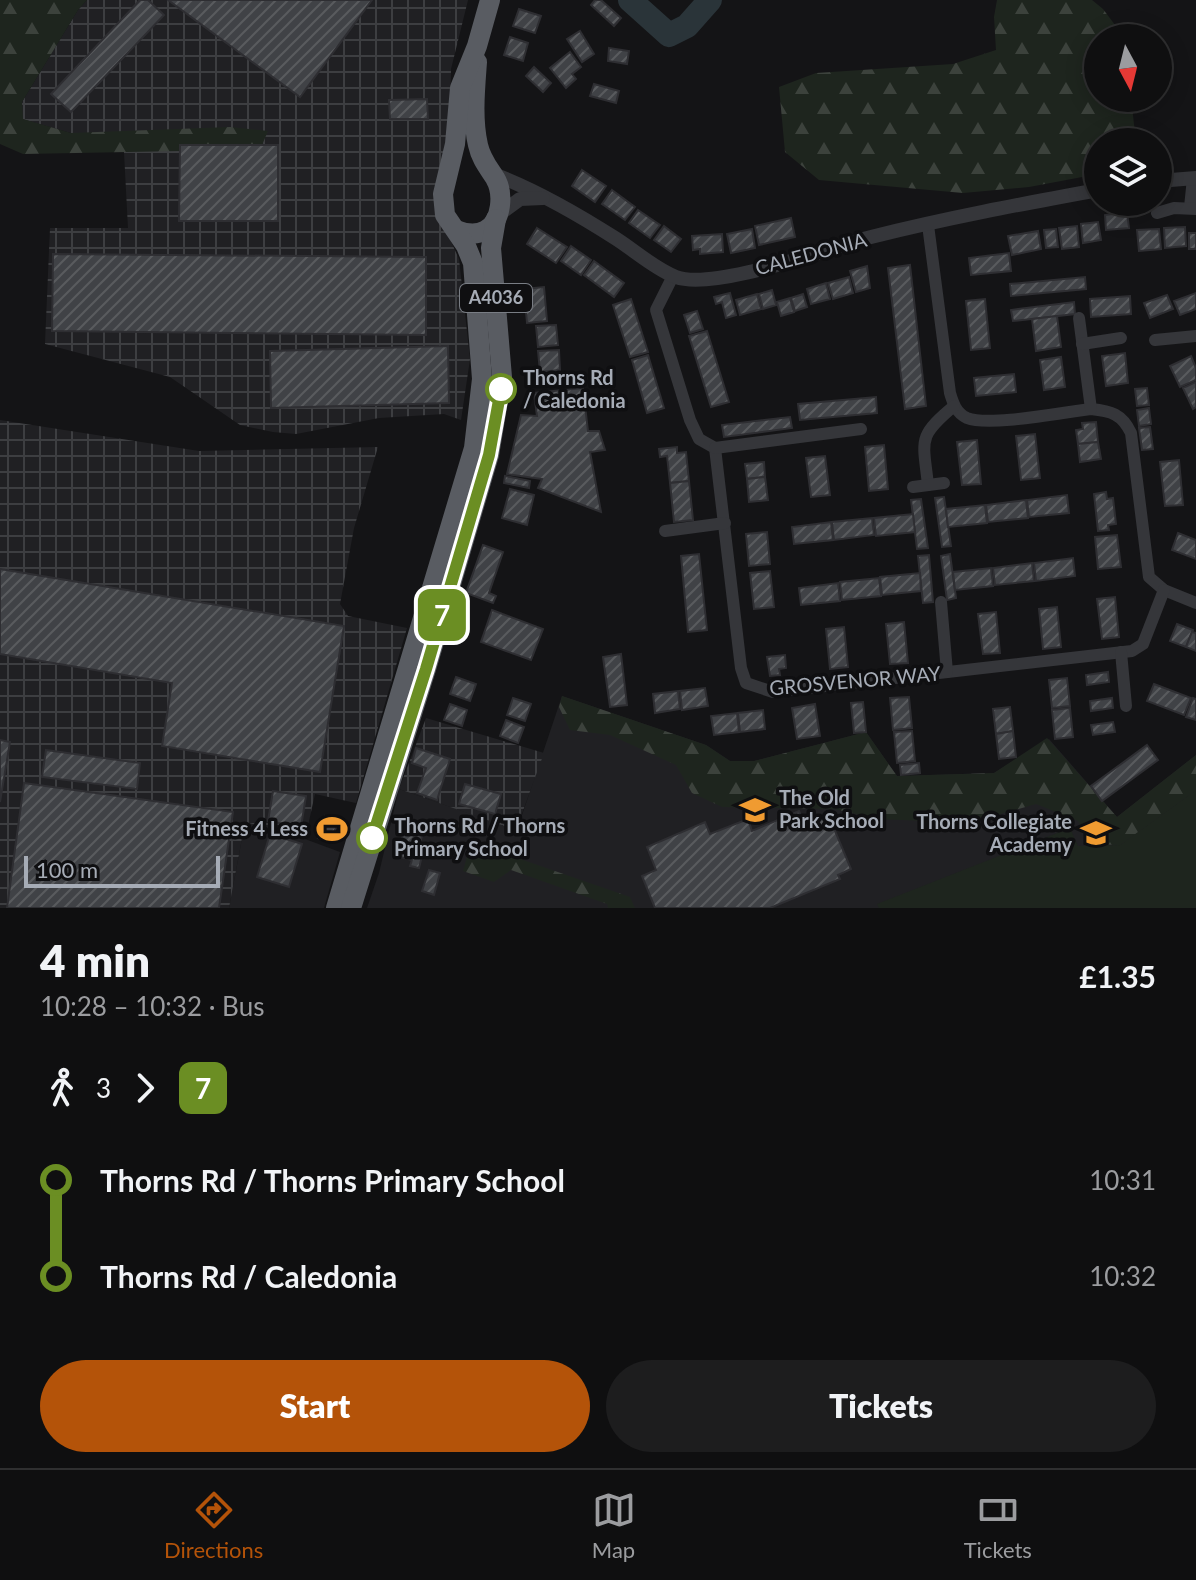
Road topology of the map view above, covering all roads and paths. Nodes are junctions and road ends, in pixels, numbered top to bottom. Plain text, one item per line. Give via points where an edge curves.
1 (490, 0) edge
2 (477, 46) junction
3 (490, 173) junction
4 (1194, 178) edge
5 (1172, 180) edge
6 (445, 185) junction
7 (1084, 193) edge
8 (543, 198) junction
9 (1193, 208) edge
10 (1172, 211) edge
11 (497, 217) junction
12 (928, 225) junction
13 (456, 230) junction
14 (673, 276) junction
15 (1079, 318) dead end
16 (1196, 336) edge
17 (1121, 338) dead end
18 (1155, 340) dead end
19 (1082, 344) junction
20 (954, 406) junction
21 (1091, 409) junction
22 (861, 429) dead end
23 (715, 448) junction
24 (944, 483) dead end
25 (928, 485) junction
26 (913, 487) dead end
27 (725, 523) junction
28 (665, 531) dead end
29 (1164, 590) junction
30 (941, 602) dead end
31 (1196, 603) edge
32 (1121, 652) junction
33 (947, 672) junction
34 (1126, 706) dead end
35 (336, 908) edge
36 (351, 908) edge

1 - 2 highway, A4036
2 - 3 highway, A4036 via 476,126
2 - 6 highway, A4036 via 460,88
3 - 6 highway via 465,169
3 - 8 street, CALEDONIA
3 - 11 highway, A4036 via 500,194
4 - 5 street
4 - 9 street
6 - 13 highway, A4036 via 445,215
7 - 12 street, CALEDONIA
8 - 11 street via 520,199
8 - 14 street, CALEDONIA
9 - 10 street
11 - 13 highway via 482,232
11 - 36 highway, A4036 via 491,248 502,377 489,455
12 - 14 street, CALEDONIA via 714,279
12 - 20 street
13 - 35 highway, A4036 via 473,263 482,353 474,448
14 - 23 street via 656,310 690,420 699,439
15 - 19 street
16 - 18 street
17 - 19 street
19 - 21 street
20 - 21 street via 967,418 985,421
20 - 25 street via 924,436
21 - 29 street via 1116,414 1131,433 1145,559 1149,577
22 - 23 street
23 - 27 street, GROSVENOR WAY
24 - 25 street
25 - 26 street
27 - 28 street
27 - 33 street, GROSVENOR WAY via 746,683 773,692
29 - 31 street
29 - 32 street via 1143,644
30 - 33 street
32 - 33 street, GROSVENOR WAY
32 - 34 street

